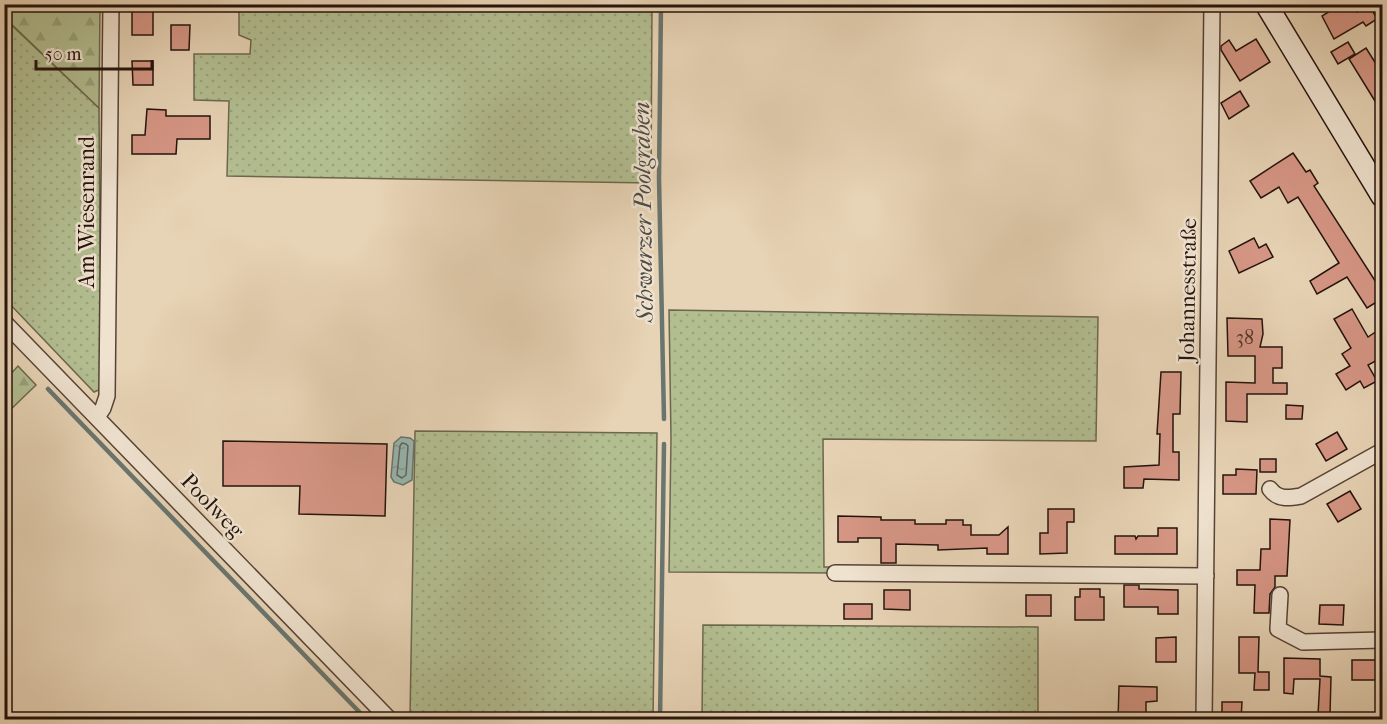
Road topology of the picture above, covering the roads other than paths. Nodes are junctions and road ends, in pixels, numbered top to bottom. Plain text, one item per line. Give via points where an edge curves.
1 (111, 4) edge
2 (1212, 4) edge
3 (1266, 4) edge
4 (1383, 196) edge
5 (4, 322) edge
6 (97, 417) junction
7 (1383, 451) edge
8 (1270, 489) dead end
9 (835, 573) dead end
10 (1206, 576) junction
11 (1280, 595) dead end
12 (1383, 640) edge
13 (390, 720) edge
14 (1203, 720) edge

1 - 6 street, Am Wiesenrand via 107,396
2 - 10 street, Johannesstraße
3 - 4 main road
5 - 6 street, Poolweg
6 - 13 street, Poolweg
7 - 8 street via 1301,496 1279,497
9 - 10 street
10 - 14 street, Johannesstraße
11 - 12 street via 1278,629 1303,642

